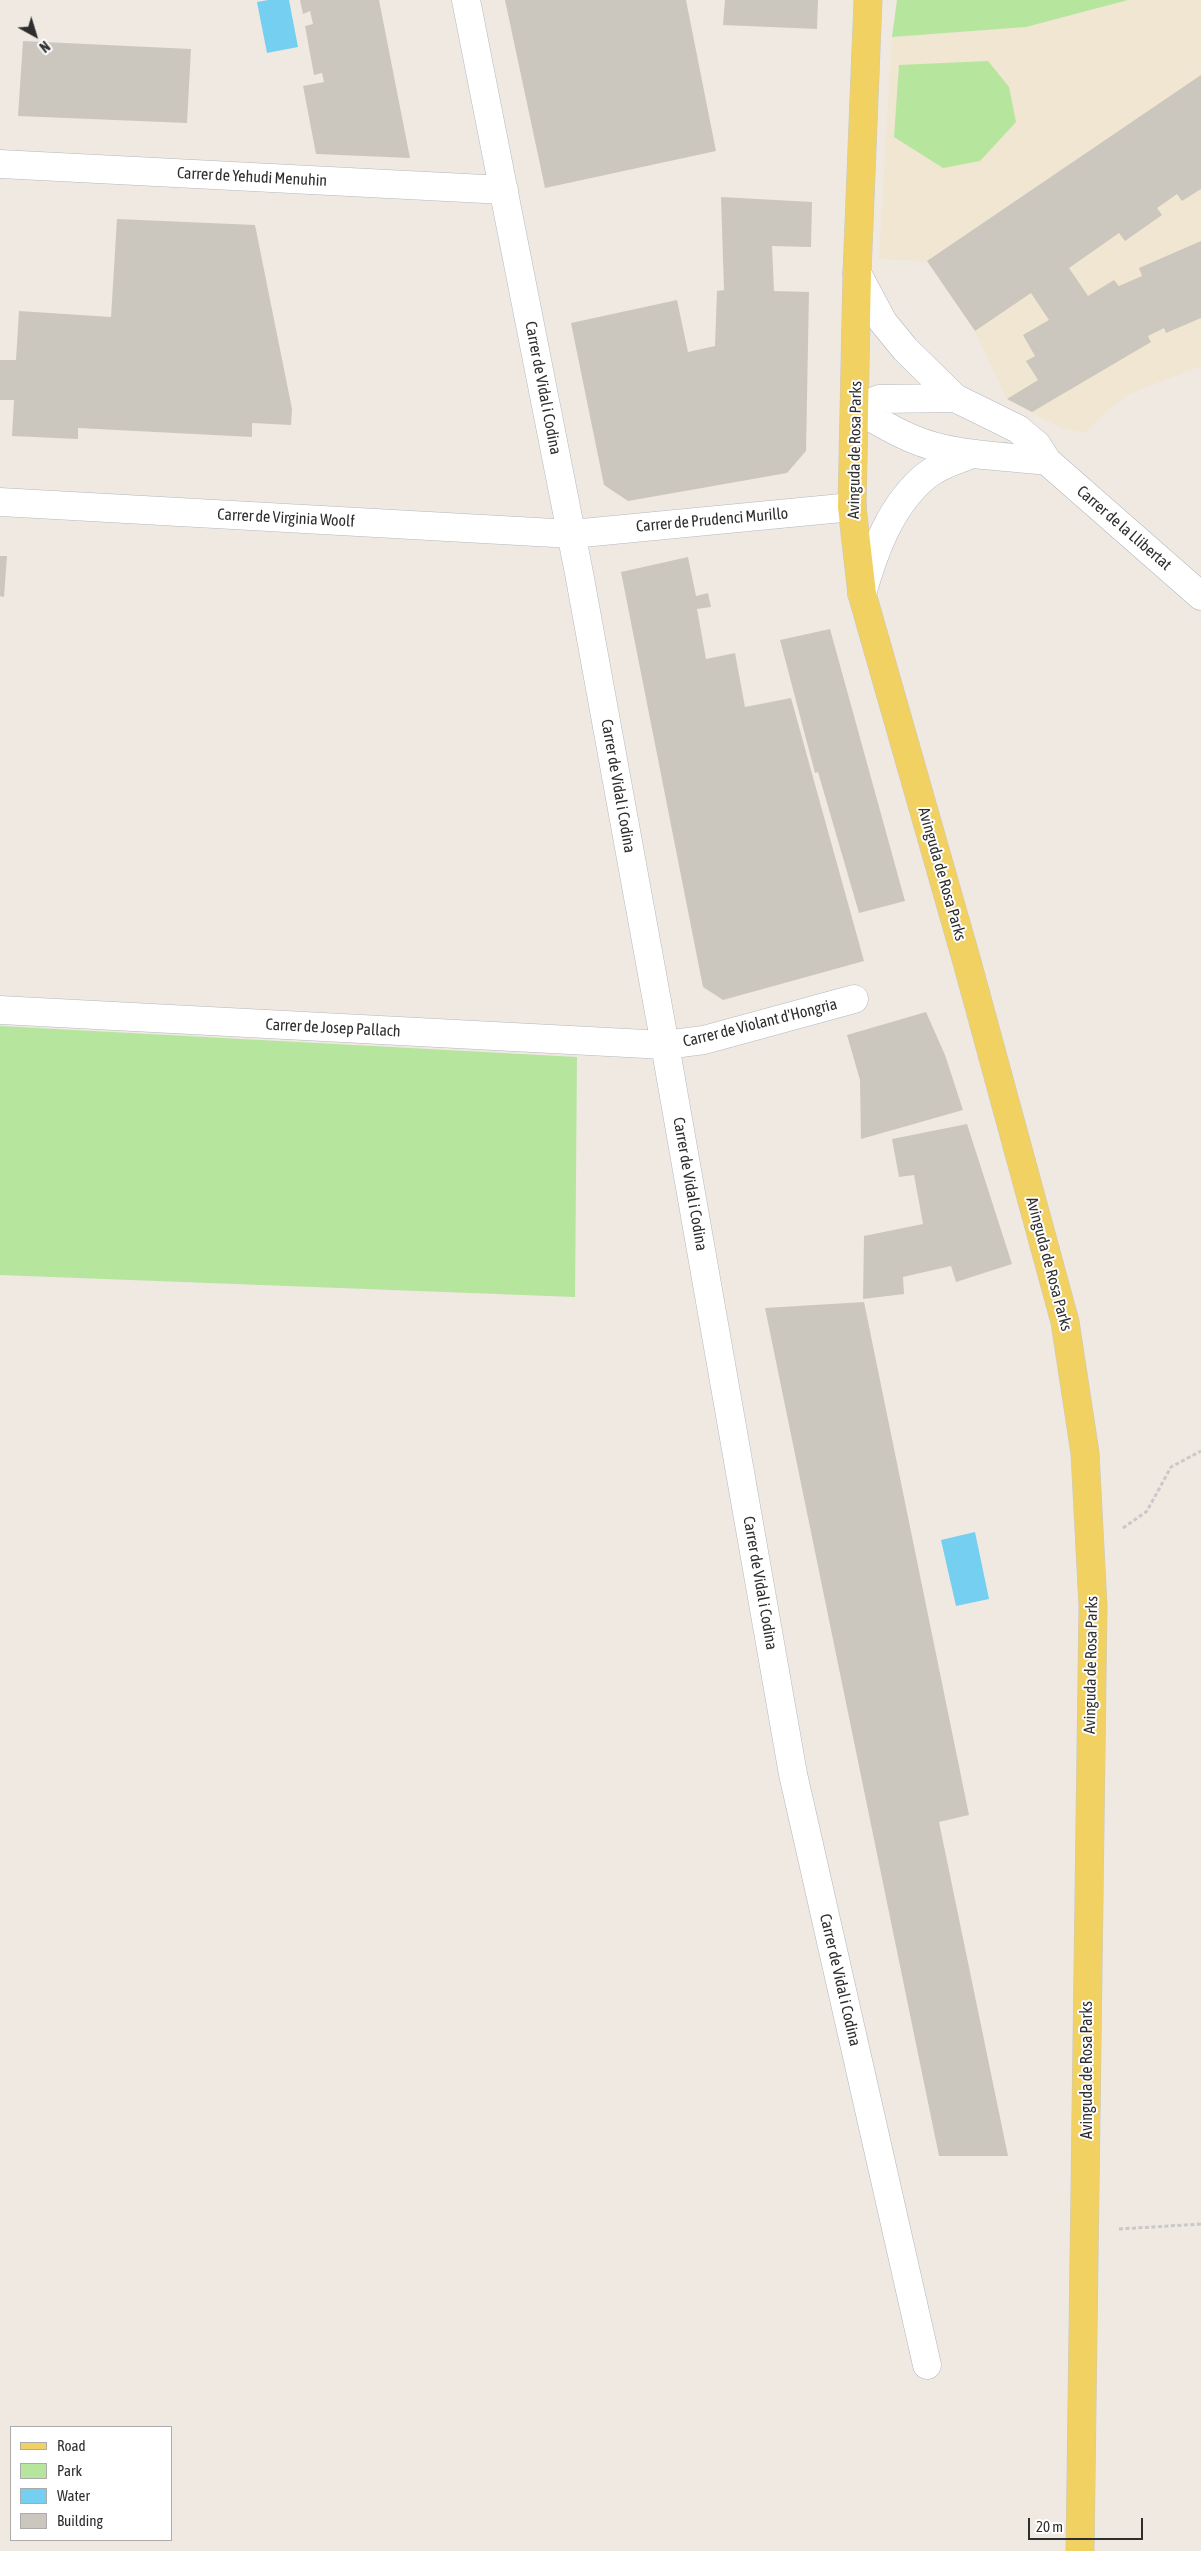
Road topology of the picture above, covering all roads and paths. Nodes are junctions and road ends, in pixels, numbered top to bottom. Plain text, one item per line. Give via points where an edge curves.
1 (466, 0) edge
2 (868, 0) edge
3 (0, 164) edge
4 (504, 190) junction
5 (857, 273) junction
6 (955, 398) junction
7 (855, 408) junction
8 (972, 454) junction
9 (1047, 460) junction
10 (0, 502) edge
11 (852, 507) junction
12 (572, 534) junction
13 (862, 594) junction
14 (1201, 596) edge
15 (854, 1000) dead end
16 (0, 1010) edge
17 (665, 1045) junction
18 (1201, 1451) edge
19 (1092, 1548) junction
20 (1201, 2224) edge
21 (1086, 2232) junction
22 (926, 2365) dead end
23 (1080, 2551) edge

1 - 4 street, Carrer de Vidal i Codina
2 - 5 main road, Avinguda de Rosa Parks
3 - 4 street, Carrer de Yehudi Menuhin
4 - 12 street, Carrer de Vidal i Codina
5 - 6 street, Carrer de la Llibertat via 883,322 905,349
5 - 7 main road, Avinguda de Rosa Parks
6 - 7 street, Carrer de la Llibertat via 880,399
6 - 9 street, Carrer de la Llibertat via 1018,429 1037,445
7 - 8 street via 915,440
7 - 11 main road, Avinguda de Rosa Parks
8 - 9 street
8 - 13 street via 927,475 912,491 888,523 872,559
9 - 14 street, Carrer de la Llibertat
10 - 12 street, Carrer de Virginia Woolf
11 - 12 street, Carrer de Prudenci Murillo
11 - 13 main road, Avinguda de Rosa Parks
12 - 17 street, Carrer de Vidal i Codina
13 - 19 main road, Avinguda de Rosa Parks via 968,962 1065,1322 1085,1453
15 - 17 street, Carrer de Violant d'Hongria via 704,1040
16 - 17 street, Carrer de Josep Pallach
17 - 22 street, Carrer de Vidal i Codina via 793,1774
18 - 19 path via 1171,1467 1148,1511
19 - 21 main road, Avinguda de Rosa Parks
20 - 21 path
21 - 23 main road, Avinguda de Rosa Parks

